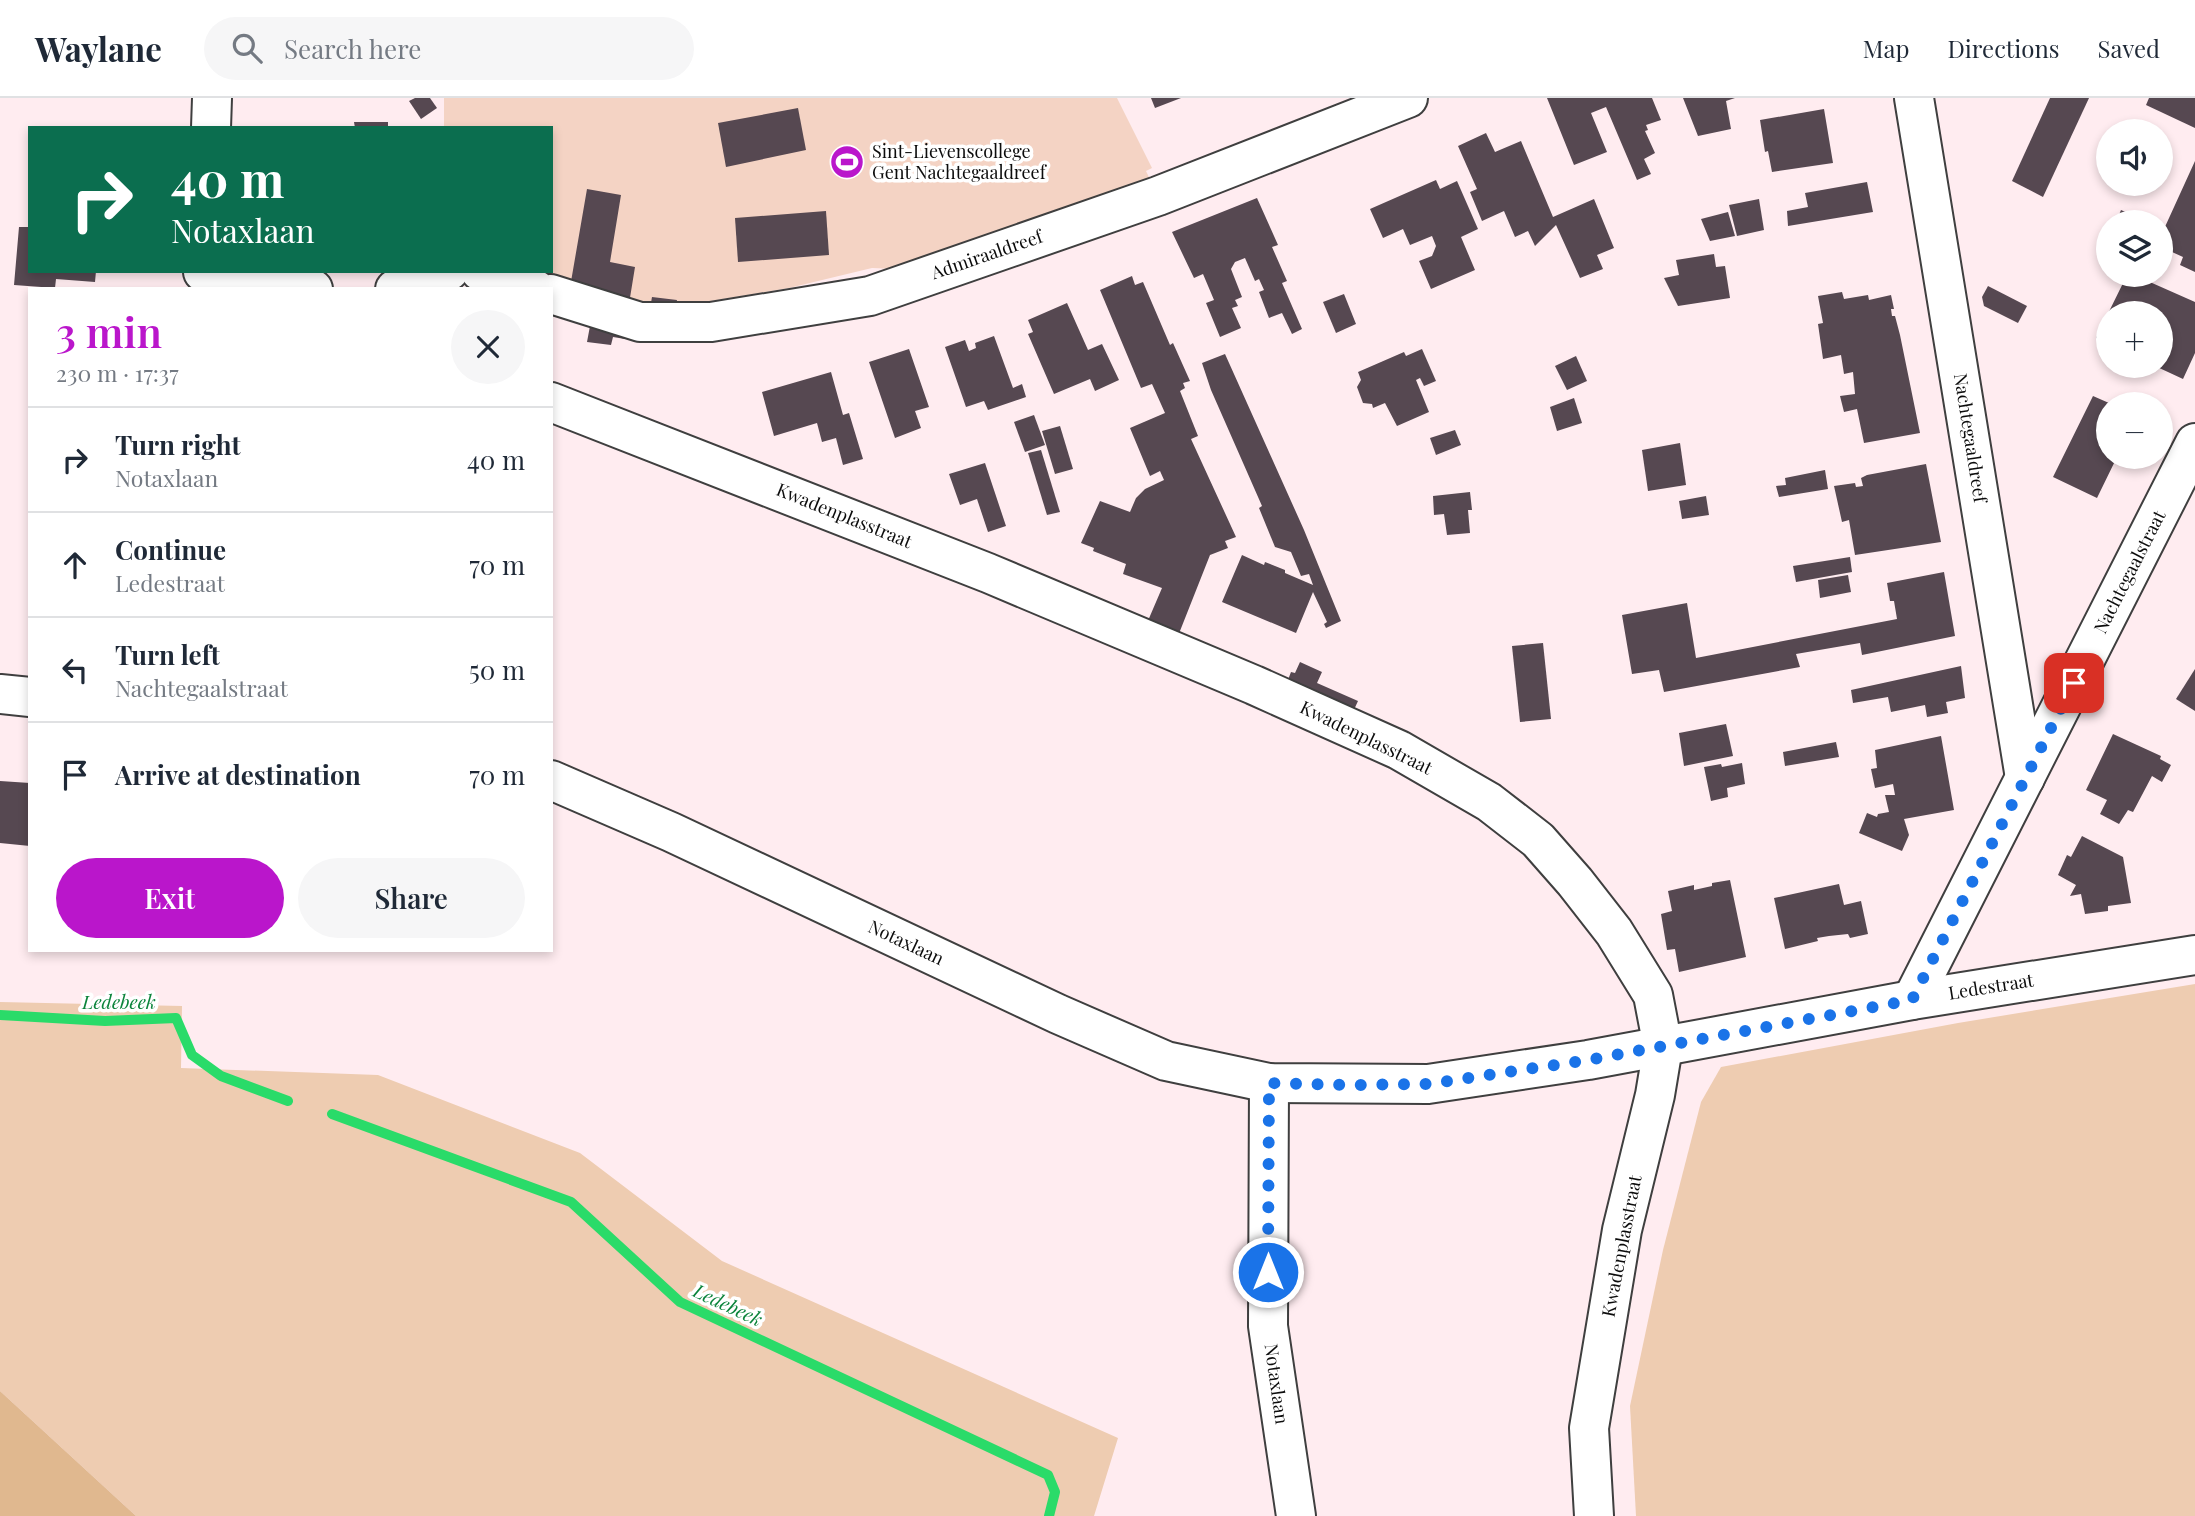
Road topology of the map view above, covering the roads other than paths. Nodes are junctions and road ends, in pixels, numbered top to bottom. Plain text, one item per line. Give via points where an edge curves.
1 (212, 98) edge
2 (1408, 98) edge
3 (1914, 98) edge
4 (211, 126) edge
5 (209, 273) edge
6 (443, 273) edge
7 (486, 273) edge
8 (300, 287) edge
9 (401, 287) edge
10 (529, 287) edge
11 (553, 295) edge
12 (553, 403) edge
13 (2195, 443) edge
14 (0, 694) edge
15 (28, 697) edge
16 (2025, 778) junction
17 (553, 781) edge
18 (2195, 955) edge
19 (1912, 1000) junction
20 (1663, 1047) junction
21 (1269, 1083) junction
22 (1296, 1516) edge
23 (1594, 1516) edge

1 - 4 street
2 - 11 street, Admiraaldreef via 1158,195 870,296 711,322 640,323
3 - 16 street, Nachtegaaldreef
5 - 8 street
6 - 9 street
7 - 10 street
12 - 20 street, Kwadenplasstraat via 988,573 1410,756 1489,802 1538,840 1575,882 1614,932 1653,995
13 - 16 street, Nachtegaalstraat
14 - 15 street
16 - 19 street, Nachtegaalstraat
17 - 21 street, Notaxlaan via 1154,1056
18 - 19 street, Ledestraat
19 - 20 street, Ledestraat
20 - 21 street, Notaxlaan via 1428,1084
20 - 23 street, Kwadenplasstraat via 1622,1230 1589,1428
21 - 22 street, Notaxlaan via 1268,1326

